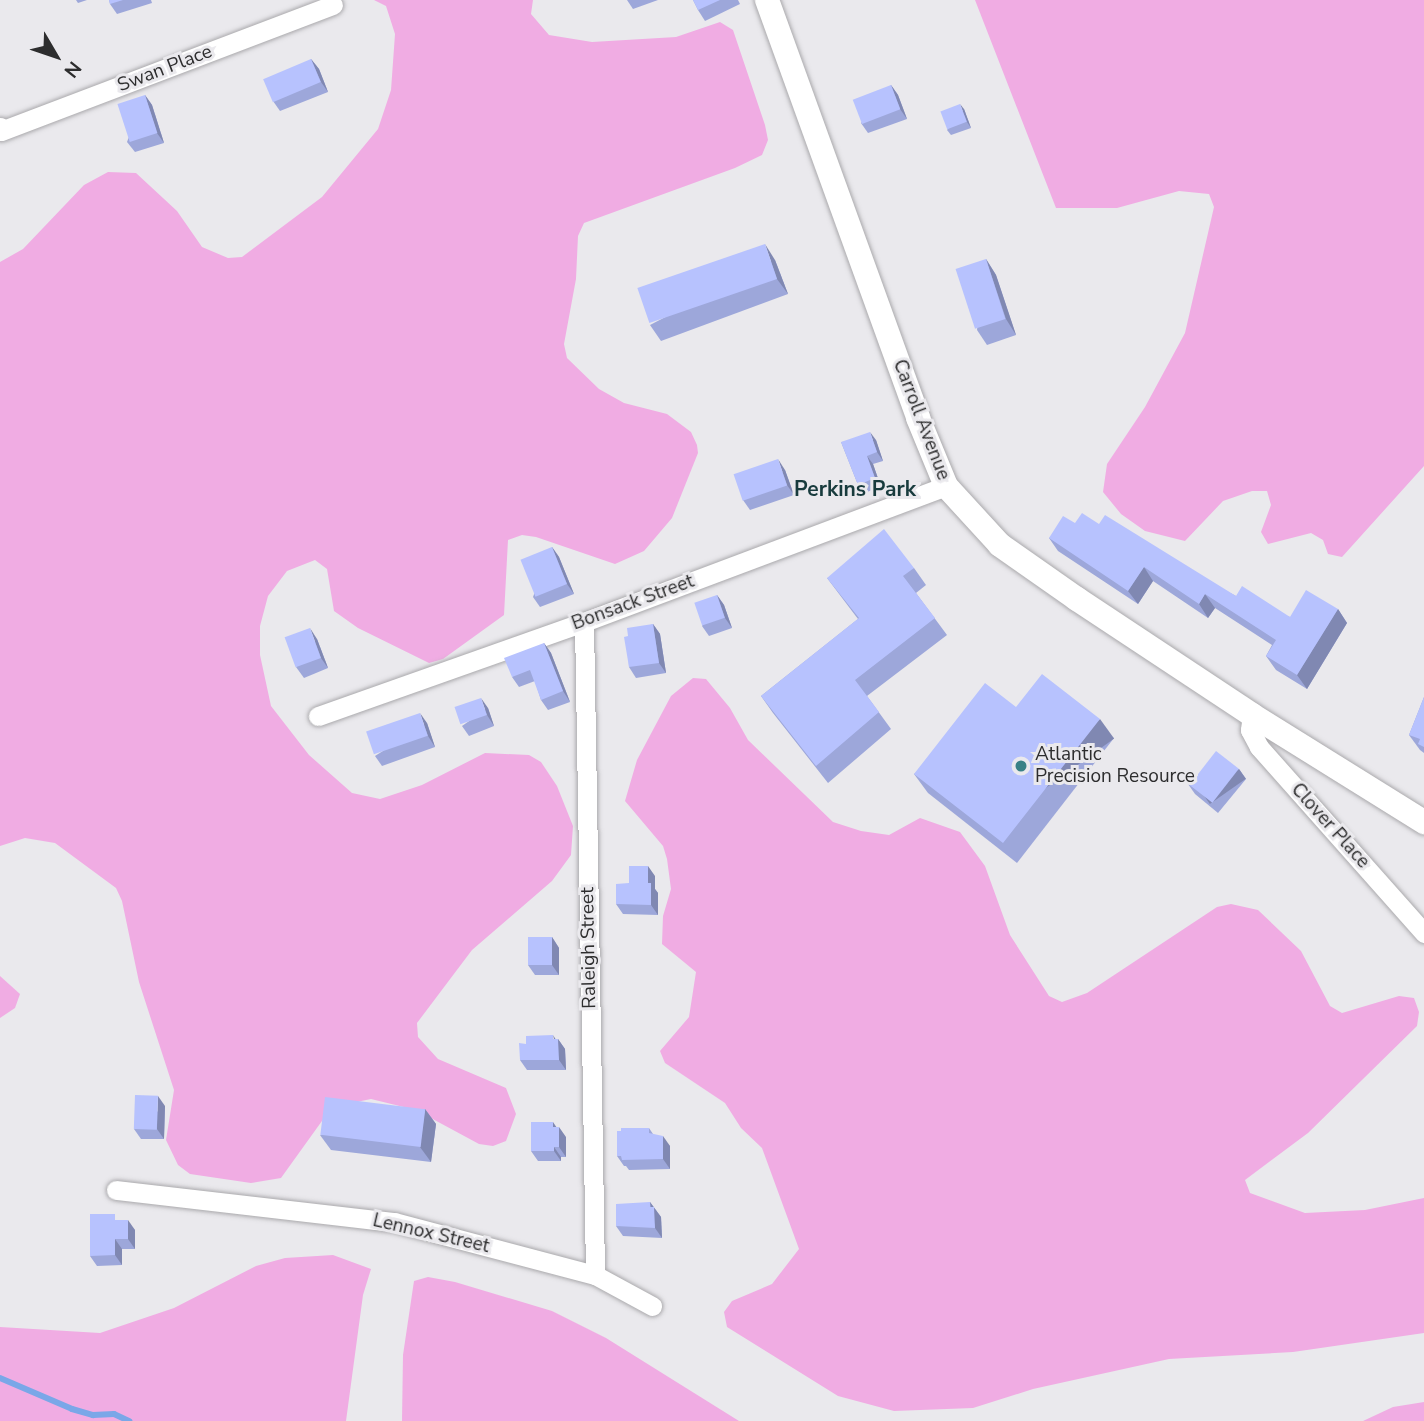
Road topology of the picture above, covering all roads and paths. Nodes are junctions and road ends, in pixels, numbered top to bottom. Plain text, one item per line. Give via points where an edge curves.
1 (766, 0) edge
2 (333, 5) dead end
3 (0, 127) edge
4 (946, 485) junction
5 (584, 622) junction
6 (1252, 715) junction
7 (318, 716) dead end
8 (1424, 822) edge
9 (1424, 933) edge
10 (116, 1190) dead end
11 (595, 1275) junction
12 (652, 1306) dead end

1 - 4 street, Carroll Avenue
2 - 3 street, Swan Place via 1,131
4 - 5 street, Bonsack Street
4 - 6 street, Carroll Avenue via 1000,545
5 - 7 street, Bonsack Street
5 - 11 street, Raleigh Street
6 - 8 street, Carroll Avenue
6 - 9 street, Clover Place via 1250,730 1259,747
10 - 11 street, Lennox Street via 394,1222
11 - 12 street, Lennox Street

